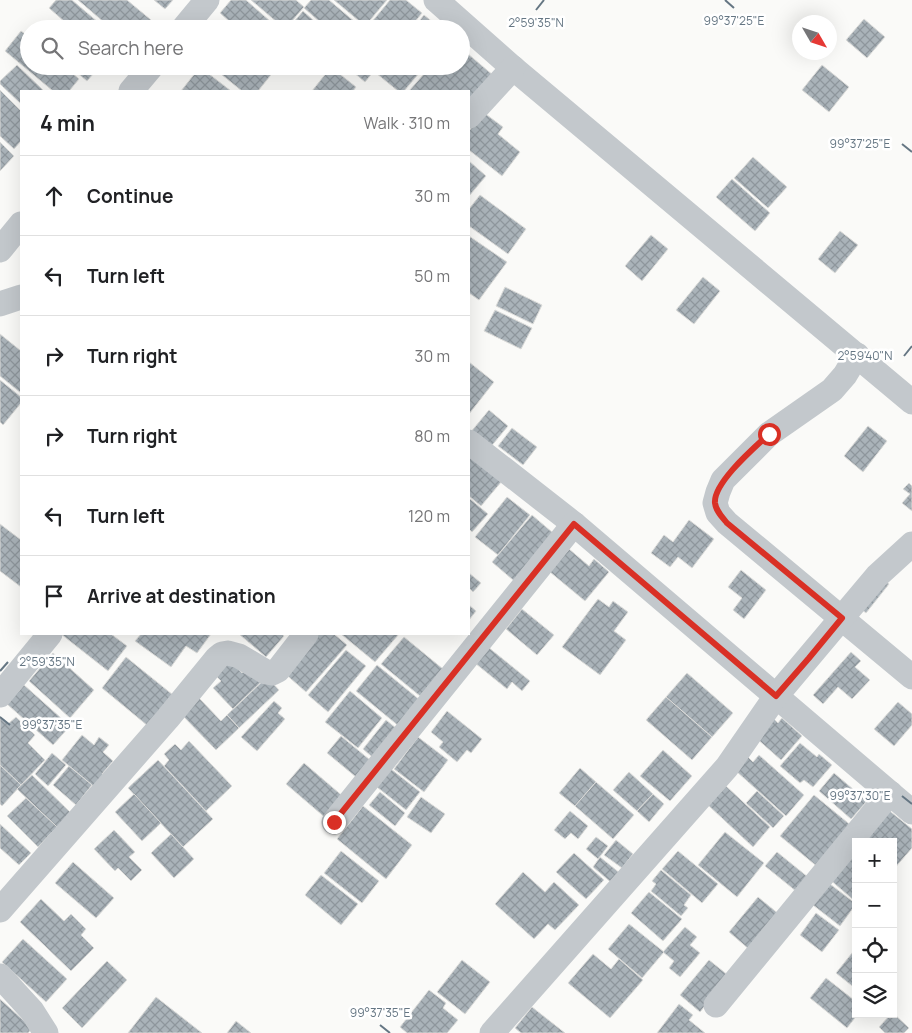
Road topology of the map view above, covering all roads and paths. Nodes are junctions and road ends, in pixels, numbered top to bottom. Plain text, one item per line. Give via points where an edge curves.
1 (207, 0) edge
2 (436, 0) edge
3 (190, 20) edge
4 (459, 20) edge
5 (470, 30) edge
6 (513, 68) junction
7 (145, 75) edge
8 (133, 90) edge
9 (470, 115) edge
10 (20, 225) edge
11 (0, 250) edge
12 (20, 297) edge
13 (0, 304) edge
14 (857, 355) junction
15 (912, 402) edge
16 (470, 443) edge
17 (574, 524) junction
18 (912, 544) edge
19 (842, 618) junction
20 (49, 635) edge
21 (305, 635) edge
22 (912, 677) edge
23 (0, 695) edge
24 (776, 696) junction
25 (890, 793) junction
26 (912, 812) edge
27 (334, 822) dead end
28 (0, 910) edge
29 (0, 976) edge
30 (716, 1005) dead end
31 (46, 1033) edge
32 (492, 1033) edge

1 - 3 street
2 - 4 street
5 - 6 street
6 - 9 street
6 - 14 street
7 - 8 street
10 - 11 street
12 - 13 street
14 - 15 street
14 - 19 street via 832,390 769,434 723,480 715,503 718,513 727,523
16 - 17 street
17 - 24 street
17 - 27 street
18 - 19 street via 877,576
19 - 22 street
19 - 24 street
20 - 23 street
21 - 28 street via 278,670 272,673 228,653 217,658
24 - 25 street
24 - 32 street via 728,767
25 - 26 street
25 - 30 street
29 - 31 street via 32,1011

